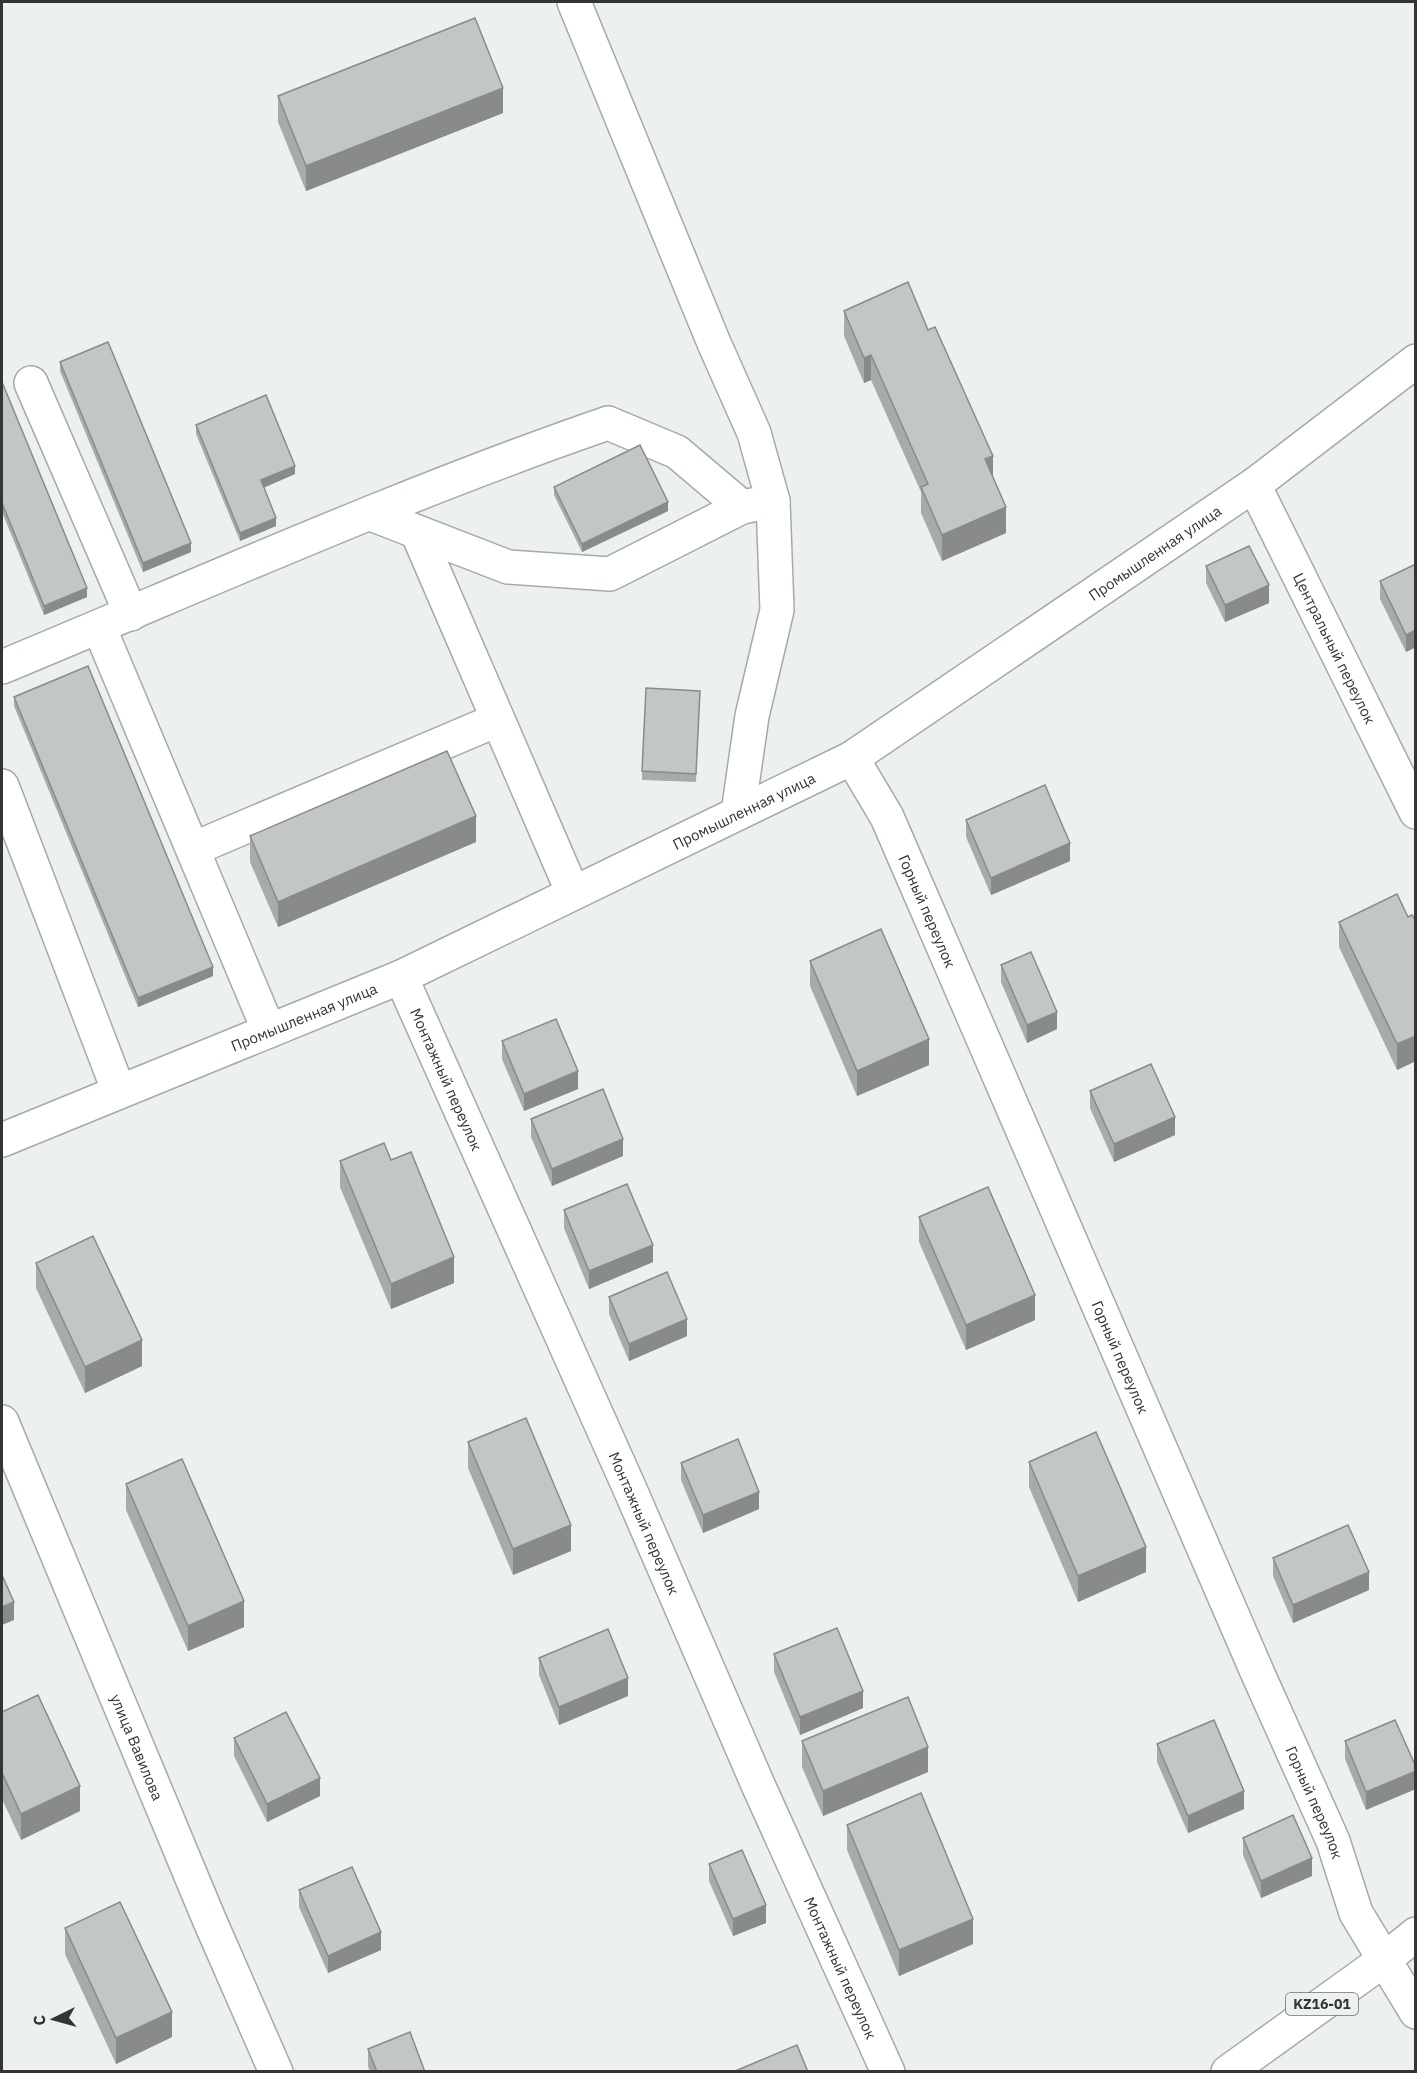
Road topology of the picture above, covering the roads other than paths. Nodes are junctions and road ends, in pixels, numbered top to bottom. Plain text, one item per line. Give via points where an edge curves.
1 (574, 2) edge
2 (1416, 361) edge
3 (31, 384) dead end
4 (1254, 485) junction
5 (758, 504) junction
6 (370, 514) junction
7 (417, 532) junction
8 (131, 614) junction
9 (99, 627) junction
10 (2, 668) edge
11 (497, 720) junction
12 (852, 758) junction
13 (2, 786) edge
14 (1416, 812) edge
15 (738, 813) junction
16 (193, 849) junction
17 (573, 893) junction
18 (401, 977) junction
19 (269, 1031) junction
20 (119, 1092) junction
21 (2, 1140) edge
22 (2, 1422) edge
23 (1416, 1935) edge
24 (1384, 1959) junction
25 (1416, 2012) edge
26 (276, 2072) edge
27 (888, 2072) edge
28 (1228, 2072) edge

1 - 5 street via 754,433
2 - 4 street, Промышленная улица
3 - 8 street
4 - 12 street, Промышленная улица
4 - 14 street, Центральный переулок
5 - 6 street via 677,452 608,423
5 - 7 street via 610,574 508,567
5 - 15 street via 777,610 752,716
6 - 7 street
6 - 8 street
7 - 11 street
8 - 9 street
9 - 10 street
9 - 16 street
11 - 16 street
11 - 17 street
12 - 15 street, Промышленная улица
12 - 24 street, Горный переулок via 887,817 1333,1841 1356,1913
13 - 20 street
15 - 17 street, Промышленная улица
16 - 19 street
17 - 18 street, Промышленная улица
18 - 19 street, Промышленная улица
18 - 27 street, Монтажный переулок
19 - 20 street, Промышленная улица
20 - 21 street, Промышленная улица
22 - 26 street, улица Вавилова
23 - 24 street, KZ16-01
24 - 25 street, Горный переулок
24 - 28 street, KZ16-01

